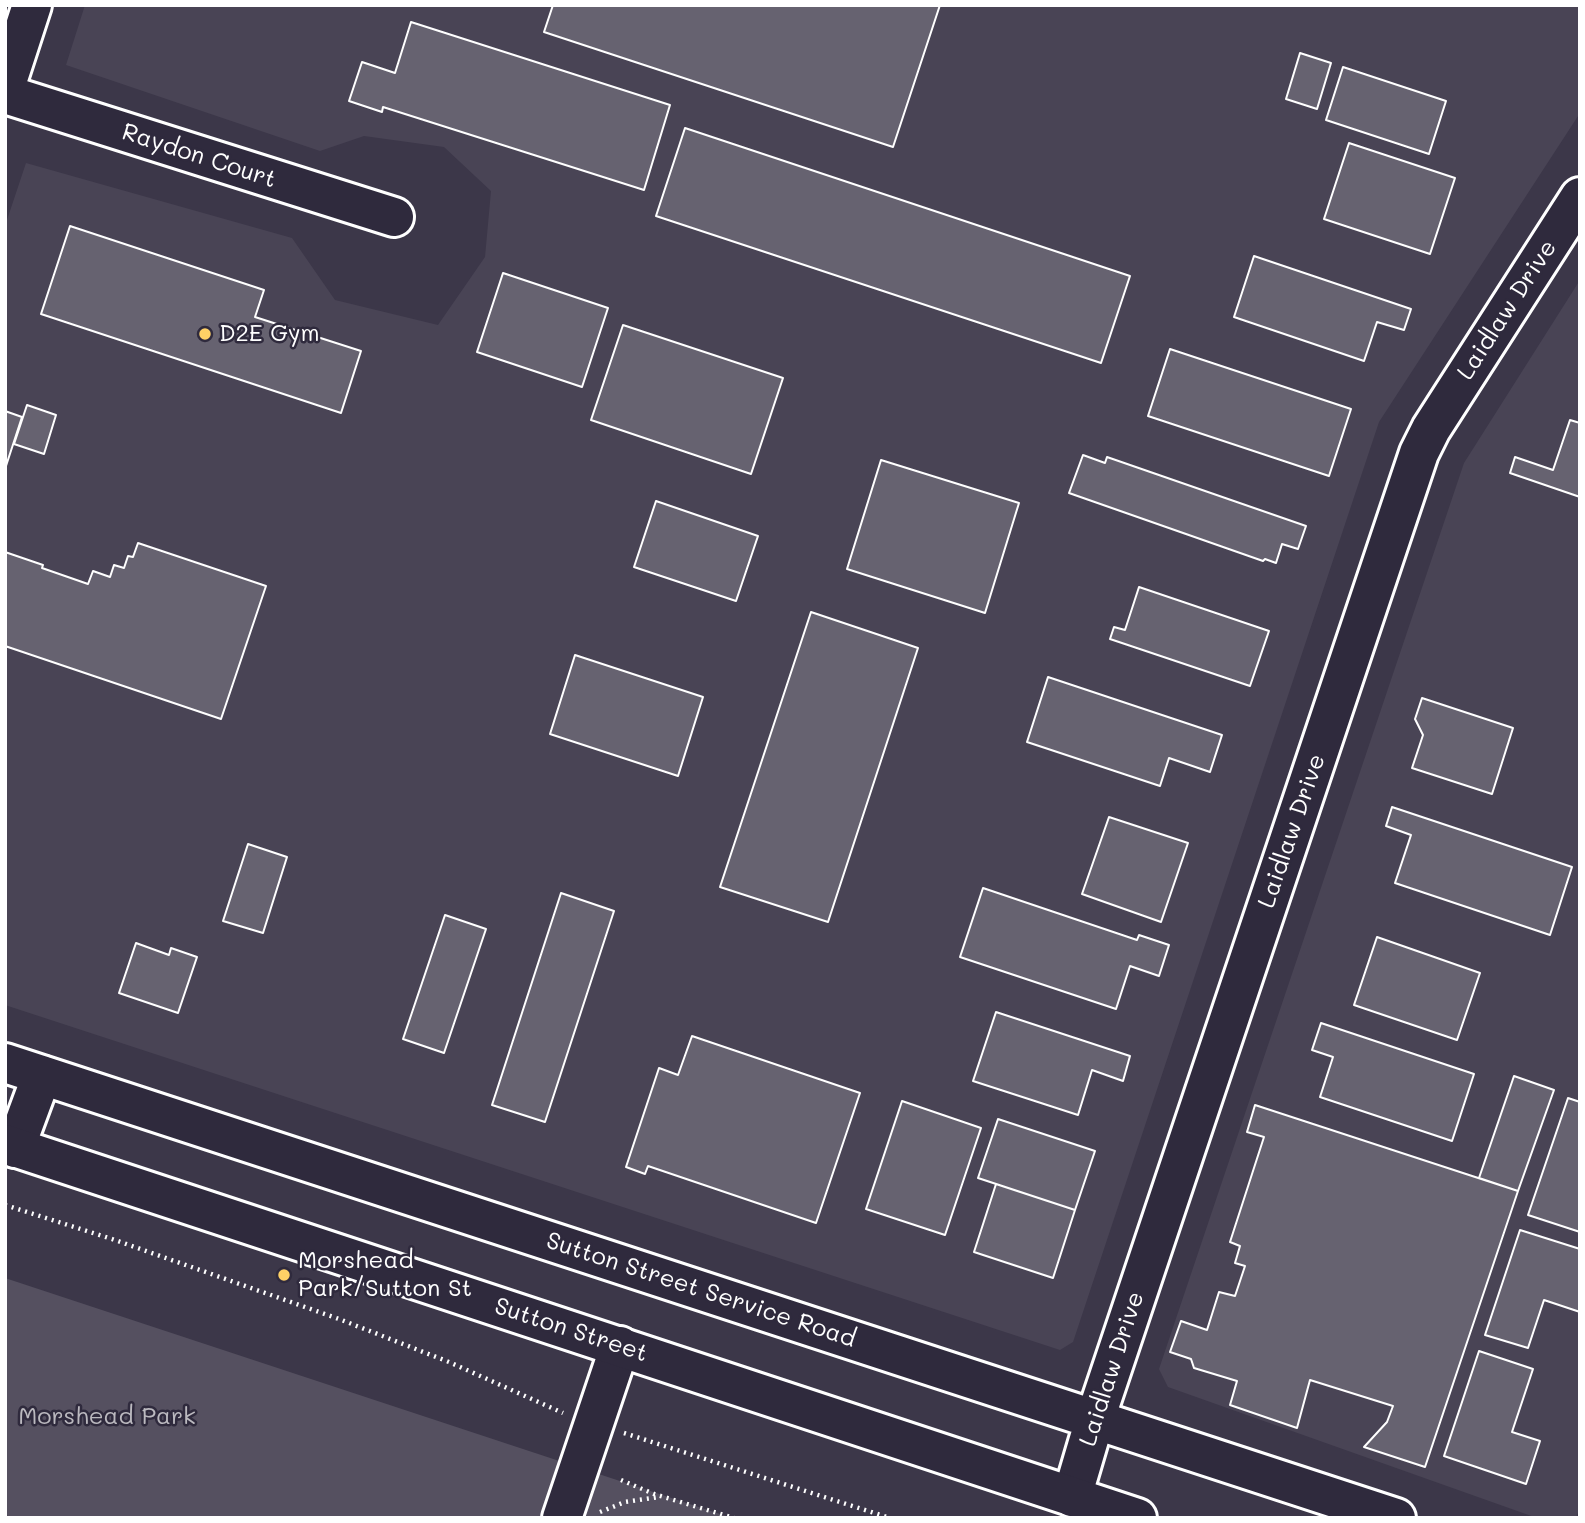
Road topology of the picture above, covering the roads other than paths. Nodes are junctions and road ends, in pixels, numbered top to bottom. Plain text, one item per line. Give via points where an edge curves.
1 (33, 5) edge
2 (5, 88) edge
3 (5, 94) edge
4 (1580, 197) edge
5 (394, 217) dead end
6 (5, 1063) edge
7 (42, 1075) junction
8 (10, 1146) edge
9 (620, 1346) junction
10 (1095, 1419) junction
11 (1072, 1497) junction
12 (562, 1518) edge
13 (1137, 1518) edge
14 (1396, 1518) edge

1 - 2 street
3 - 5 street, Raydon Court
4 - 10 street, Laidlaw Drive via 1419,453
6 - 7 street, Sutton Street Service Road
7 - 8 street
7 - 10 street, Sutton Street Service Road
8 - 9 street, Sutton Street
9 - 11 street, Sutton Street
9 - 12 street
10 - 11 street, Laidlaw Drive
10 - 14 street, Sutton Street Service Road
11 - 13 street, Sutton Street

